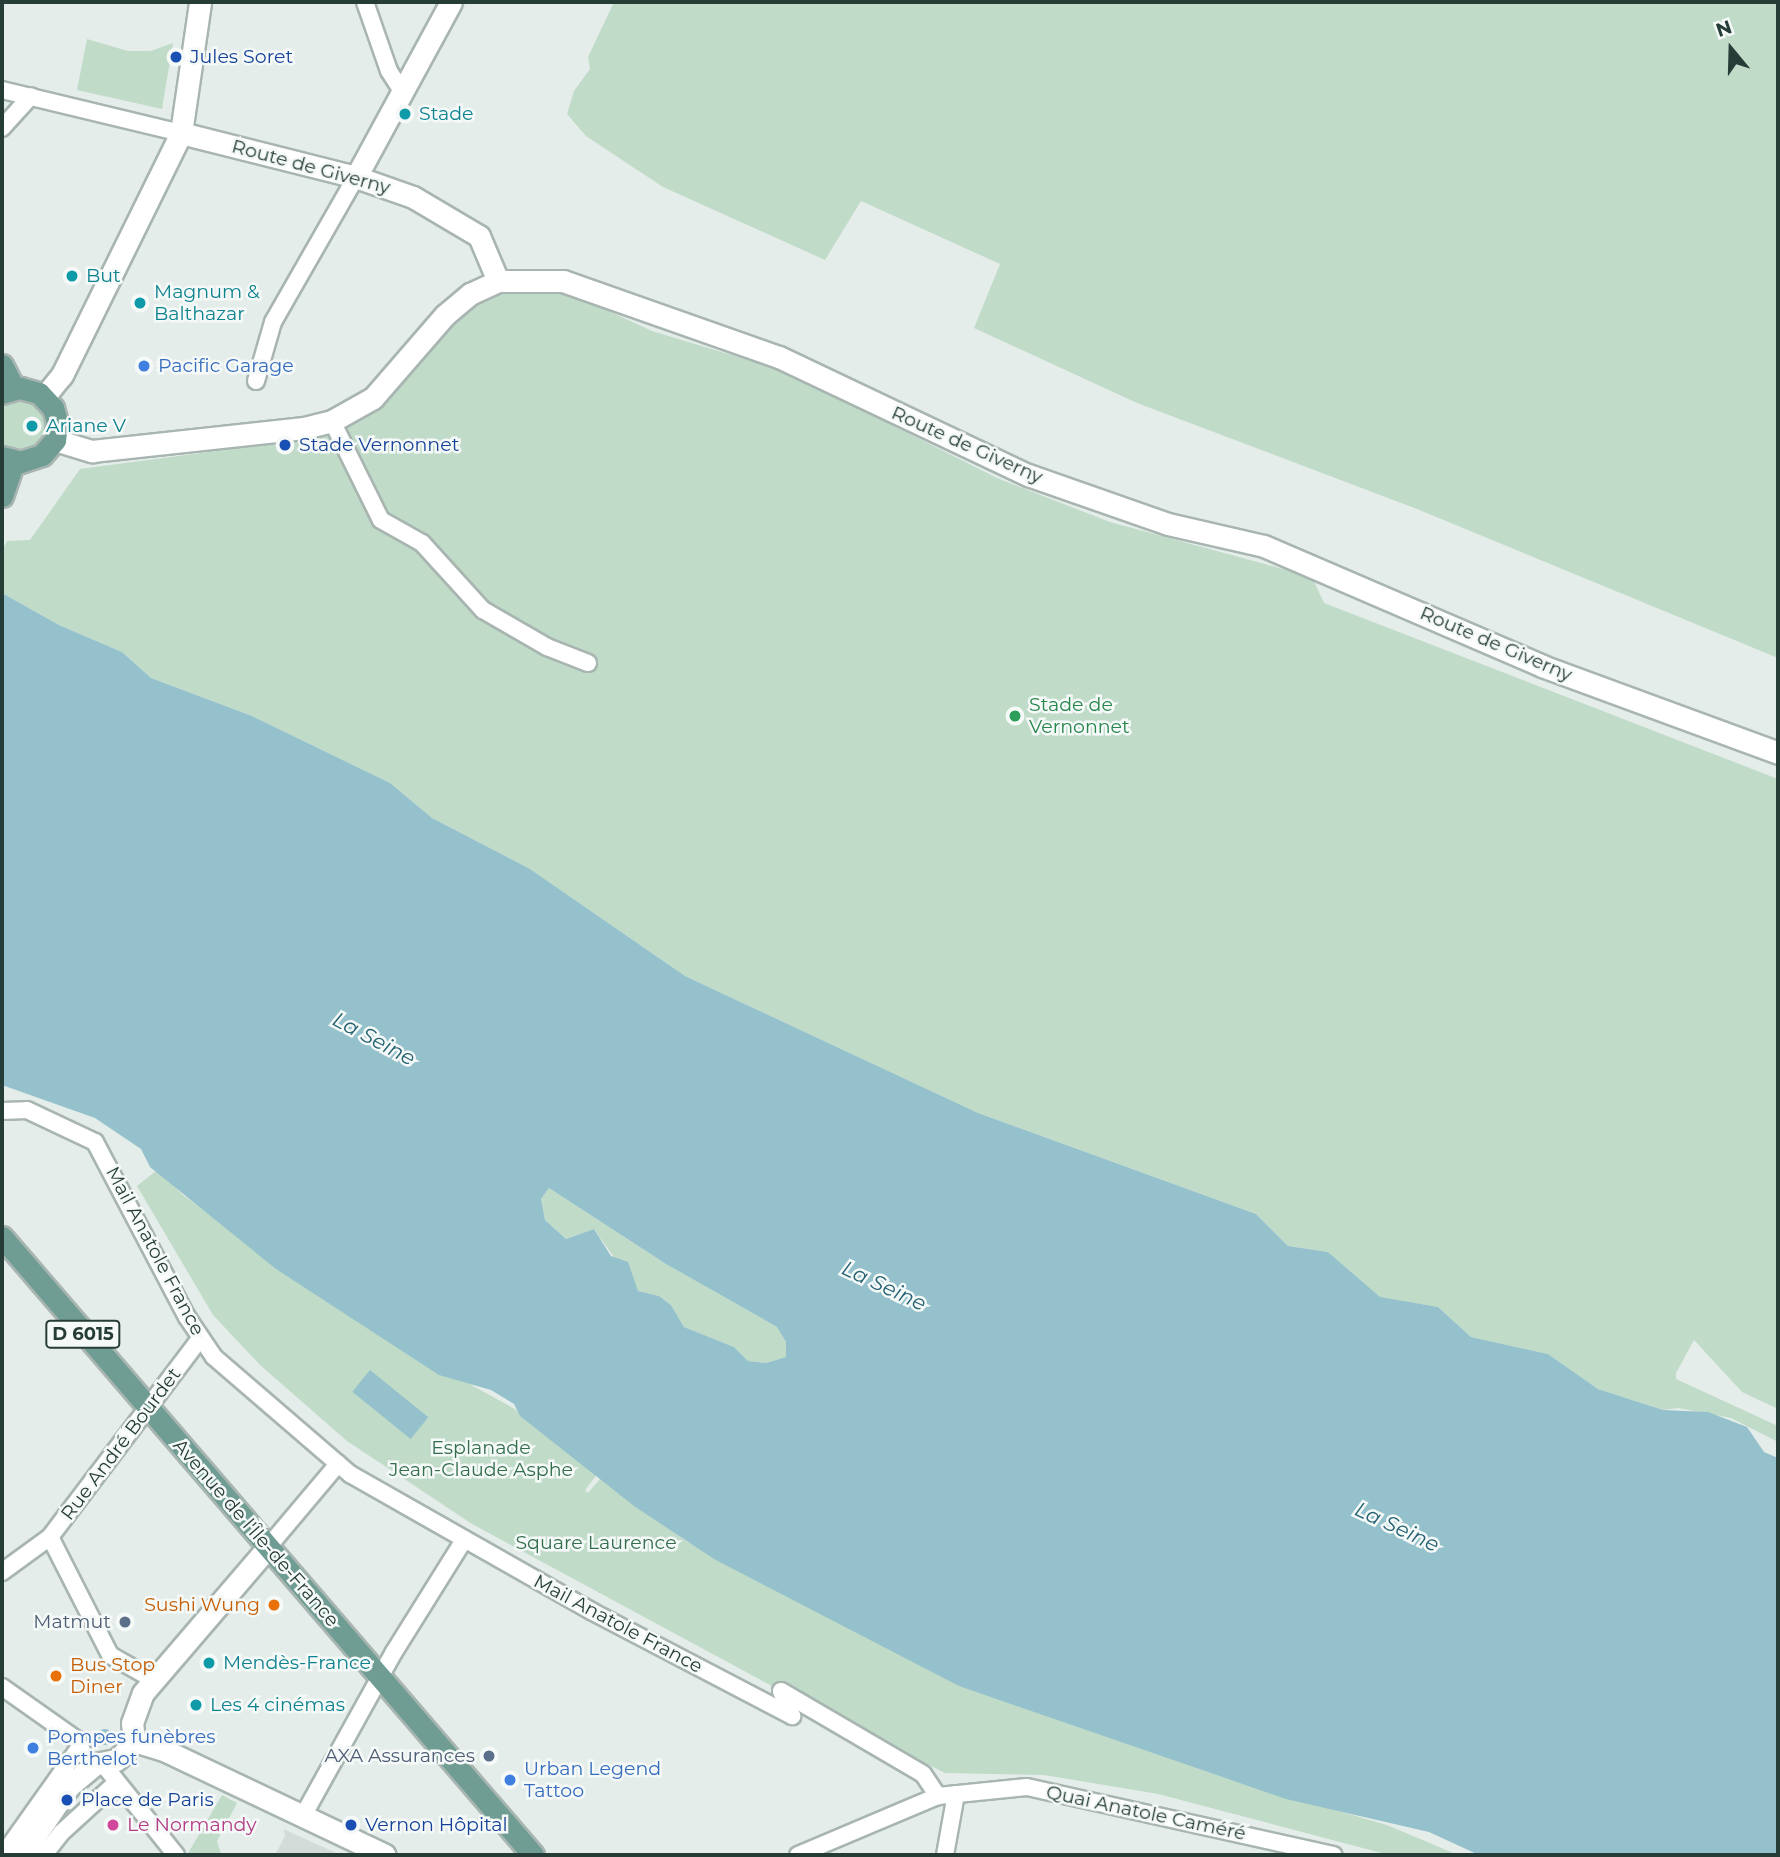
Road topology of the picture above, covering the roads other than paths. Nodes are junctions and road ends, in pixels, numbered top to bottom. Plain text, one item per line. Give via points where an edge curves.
1 (200, 2) edge
2 (365, 2) edge
3 (451, 2) edge
4 (2, 90) edge
5 (404, 94) junction
6 (31, 96) junction
7 (2, 128) edge
8 (181, 133) junction
9 (356, 177) junction
10 (498, 281) junction
11 (2, 365) edge
12 (256, 381) dead end
13 (8, 391) edge
14 (44, 397) junction
15 (331, 421) junction
16 (55, 440) junction
17 (8, 459) edge
18 (2, 496) edge
19 (589, 663) dead end
20 (1778, 753) edge
21 (2, 1111) edge
22 (2, 1237) edge
23 (11, 1254) edge
24 (200, 1339) junction
25 (148, 1408) junction
26 (338, 1464) junction
27 (50, 1537) junction
28 (464, 1540) junction
29 (268, 1547) junction
30 (2, 1572) edge
31 (154, 1680) junction
32 (378, 1680) junction
33 (2, 1687) edge
34 (134, 1741) junction
35 (78, 1744) junction
36 (99, 1764) junction
37 (117, 1783) junction
38 (956, 1794) junction
39 (937, 1796) junction
40 (492, 1806) junction
41 (303, 1816) junction
42 (3, 1855) edge
43 (22, 1855) edge
44 (44, 1855) edge
45 (174, 1855) edge
46 (385, 1855) edge
47 (519, 1855) edge
48 (533, 1855) edge
49 (798, 1855) edge
50 (945, 1855) edge
51 (1334, 1855) edge

1 - 8 main road
2 - 5 street via 389,71
3 - 5 main road
4 - 6 street
5 - 9 main road
6 - 7 street
6 - 8 street
8 - 9 main road, Route de Giverny
8 - 14 main road via 62,375
9 - 10 main road, Route de Giverny via 413,197 479,236
9 - 12 street via 273,322
10 - 15 main road via 445,315 373,398
10 - 20 main road, Route de Giverny via 563,281 779,357 1028,475 1168,524 1264,546 1542,666
11 - 13 main road
13 - 14 main road
14 - 16 main road via 55,415
15 - 16 main road via 304,428 92,451
15 - 19 street via 381,520 422,543 483,610 515,631
16 - 17 main road via 36,458
17 - 18 main road
21 - 24 street, Mail Anatole France via 39,1115 95,1142
22 - 23 main road, Avenue de l'Île-de-France / D 6015
23 - 25 main road, Avenue de l'Île-de-France / D 6015
24 - 25 street, Rue André Bourdet
24 - 26 street, Mail Anatole France via 226,1370
25 - 27 street, Rue André Bourdet
25 - 29 main road, Avenue de l'Île-de-France / D 6015
26 - 28 street, Mail Anatole France
26 - 29 street
27 - 30 street
27 - 31 street, Rue André Bourdet via 110,1655
28 - 32 street
28 - 39 street, Mail Anatole France via 792,1716 781,1691 923,1774
29 - 31 main road
29 - 32 main road, Avenue de l'Île-de-France / D 6015
31 - 34 main road via 134,1712
32 - 40 main road, Avenue de l'Île-de-France / D 6015
32 - 41 street
33 - 35 street
34 - 36 main road via 116,1760
34 - 41 main road via 166,1751
35 - 36 street
35 - 42 street
36 - 37 street
36 - 43 main road via 69,1786
37 - 44 street via 61,1833
37 - 45 street
38 - 39 street, Quai Anatole Caméré
38 - 50 street
38 - 51 street, Quai Anatole Caméré via 1027,1787
39 - 49 street, Quai Anatole Caméré
40 - 47 main road, Avenue de l'Île-de-France / D 6015
40 - 48 main road, Avenue de l'Île-de-France / D 6015
41 - 46 main road

